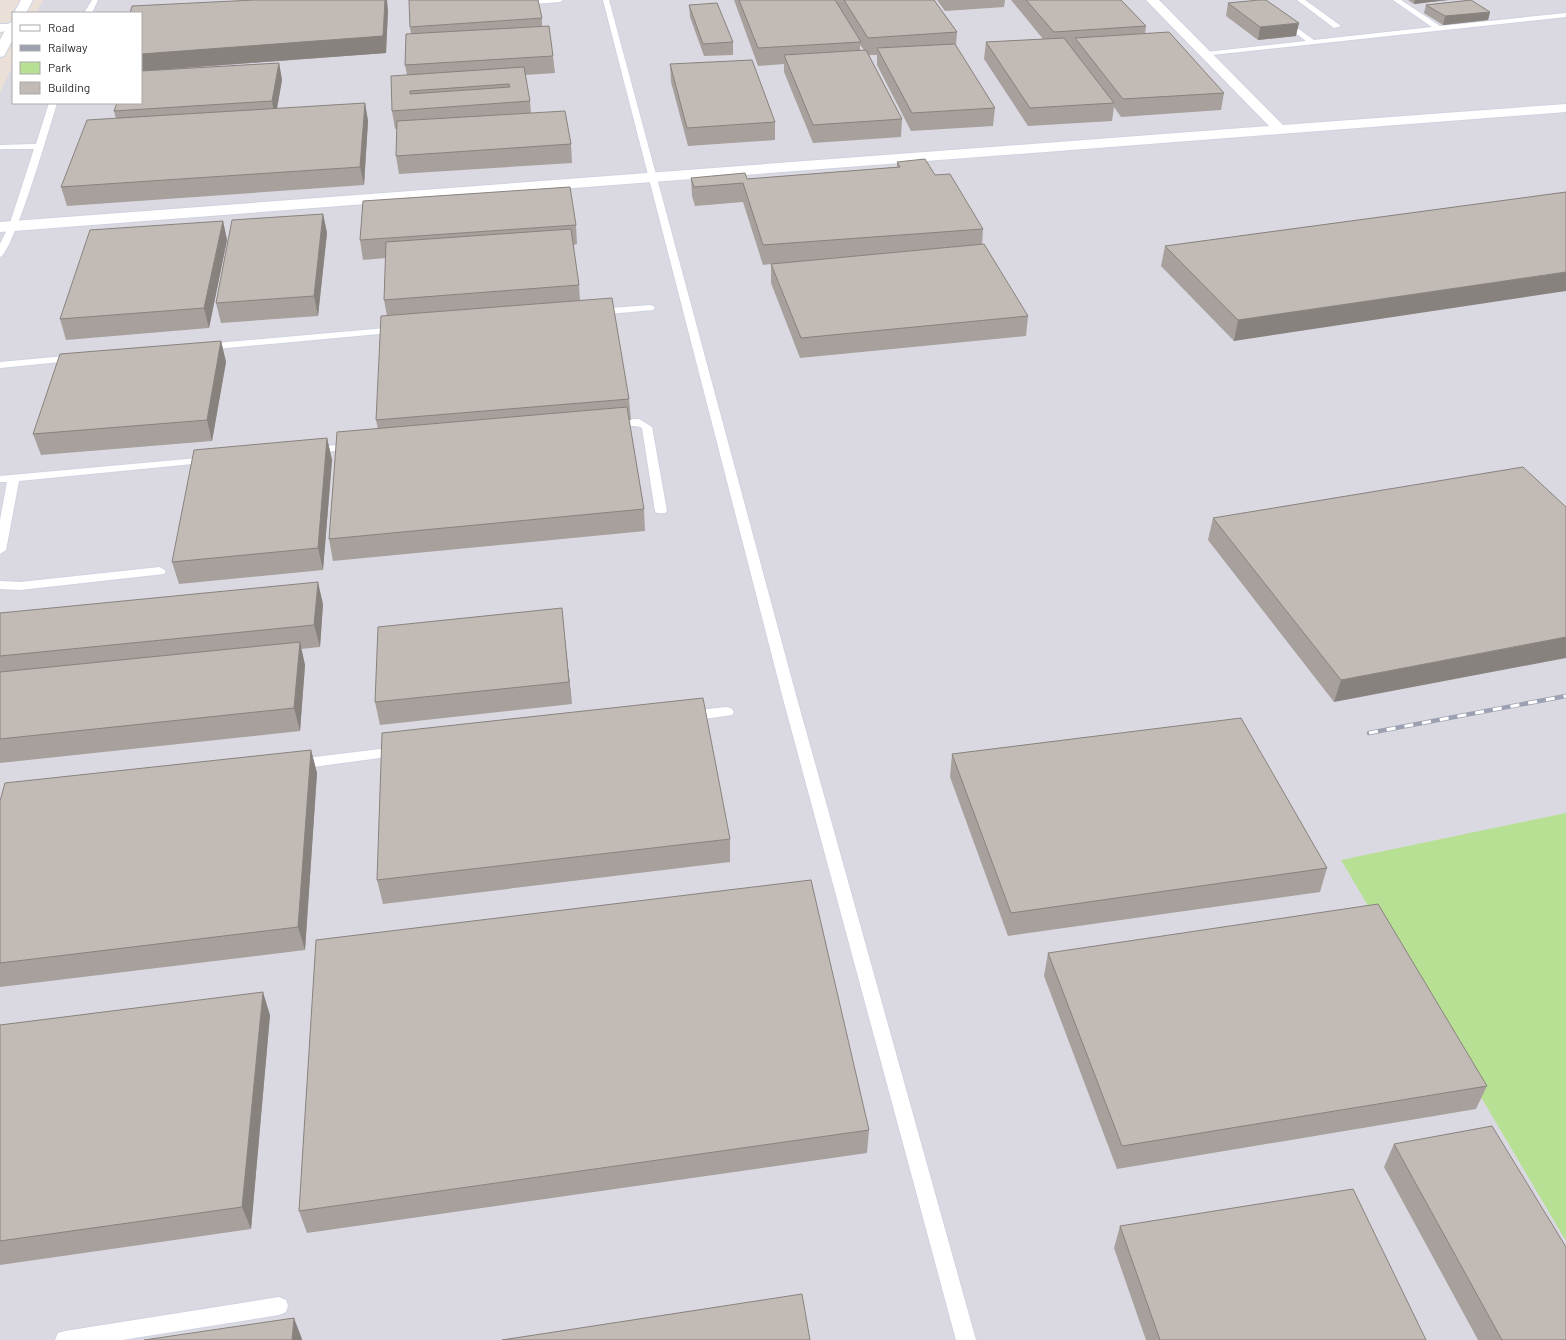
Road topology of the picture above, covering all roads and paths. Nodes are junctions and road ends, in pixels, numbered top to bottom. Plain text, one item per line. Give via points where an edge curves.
1 (27, 0) edge
2 (95, 0) edge
3 (560, 0) edge
4 (606, 0) edge
5 (1152, 0) edge
6 (1254, 0) edge
7 (1300, 0) edge
8 (1396, 0) edge
9 (514, 3) edge
10 (21, 12) edge
11 (89, 12) edge
12 (1566, 14) edge
13 (1337, 26) dead end
14 (10, 27) edge
15 (1438, 28) junction
16 (1312, 42) junction
17 (0, 53) edge
18 (1206, 54) junction
19 (53, 104) edge
20 (1566, 108) edge
21 (1279, 129) junction
22 (38, 146) junction
23 (0, 147) edge
24 (654, 178) junction
25 (6, 226) edge
26 (0, 254) edge
27 (650, 308) dead end
28 (586, 313) edge
29 (404, 329) edge
30 (198, 347) edge
31 (87, 357) edge
32 (0, 365) edge
33 (600, 424) edge
34 (362, 446) edge
35 (299, 452) edge
36 (220, 459) edge
37 (14, 477) junction
38 (0, 479) edge
39 (662, 511) dead end
40 (0, 550) edge
41 (160, 572) dead end
42 (0, 585) edge
43 (727, 712) dead end
44 (672, 718) edge
45 (411, 750) edge
46 (285, 765) edge
47 (279, 1306) dead end
48 (65, 1340) edge
49 (966, 1340) edge

1 - 10 street
2 - 11 lane
3 - 9 lane
4 - 24 lane
5 - 18 street
6 - 16 lane
7 - 13 lane
8 - 15 lane
12 - 15 lane
14 - 17 street
15 - 16 lane
16 - 18 lane
18 - 21 street
19 - 22 lane
20 - 21 street
21 - 24 street
22 - 23 lane
22 - 25 lane
24 - 25 street
24 - 49 lane via 789,695
25 - 26 lane
27 - 28 lane
29 - 30 lane
31 - 32 lane
33 - 39 lane via 639,422 647,427
34 - 35 lane
36 - 37 lane
37 - 38 lane
37 - 40 lane
41 - 42 lane via 20,586
43 - 44 lane
45 - 46 lane
47 - 48 lane

